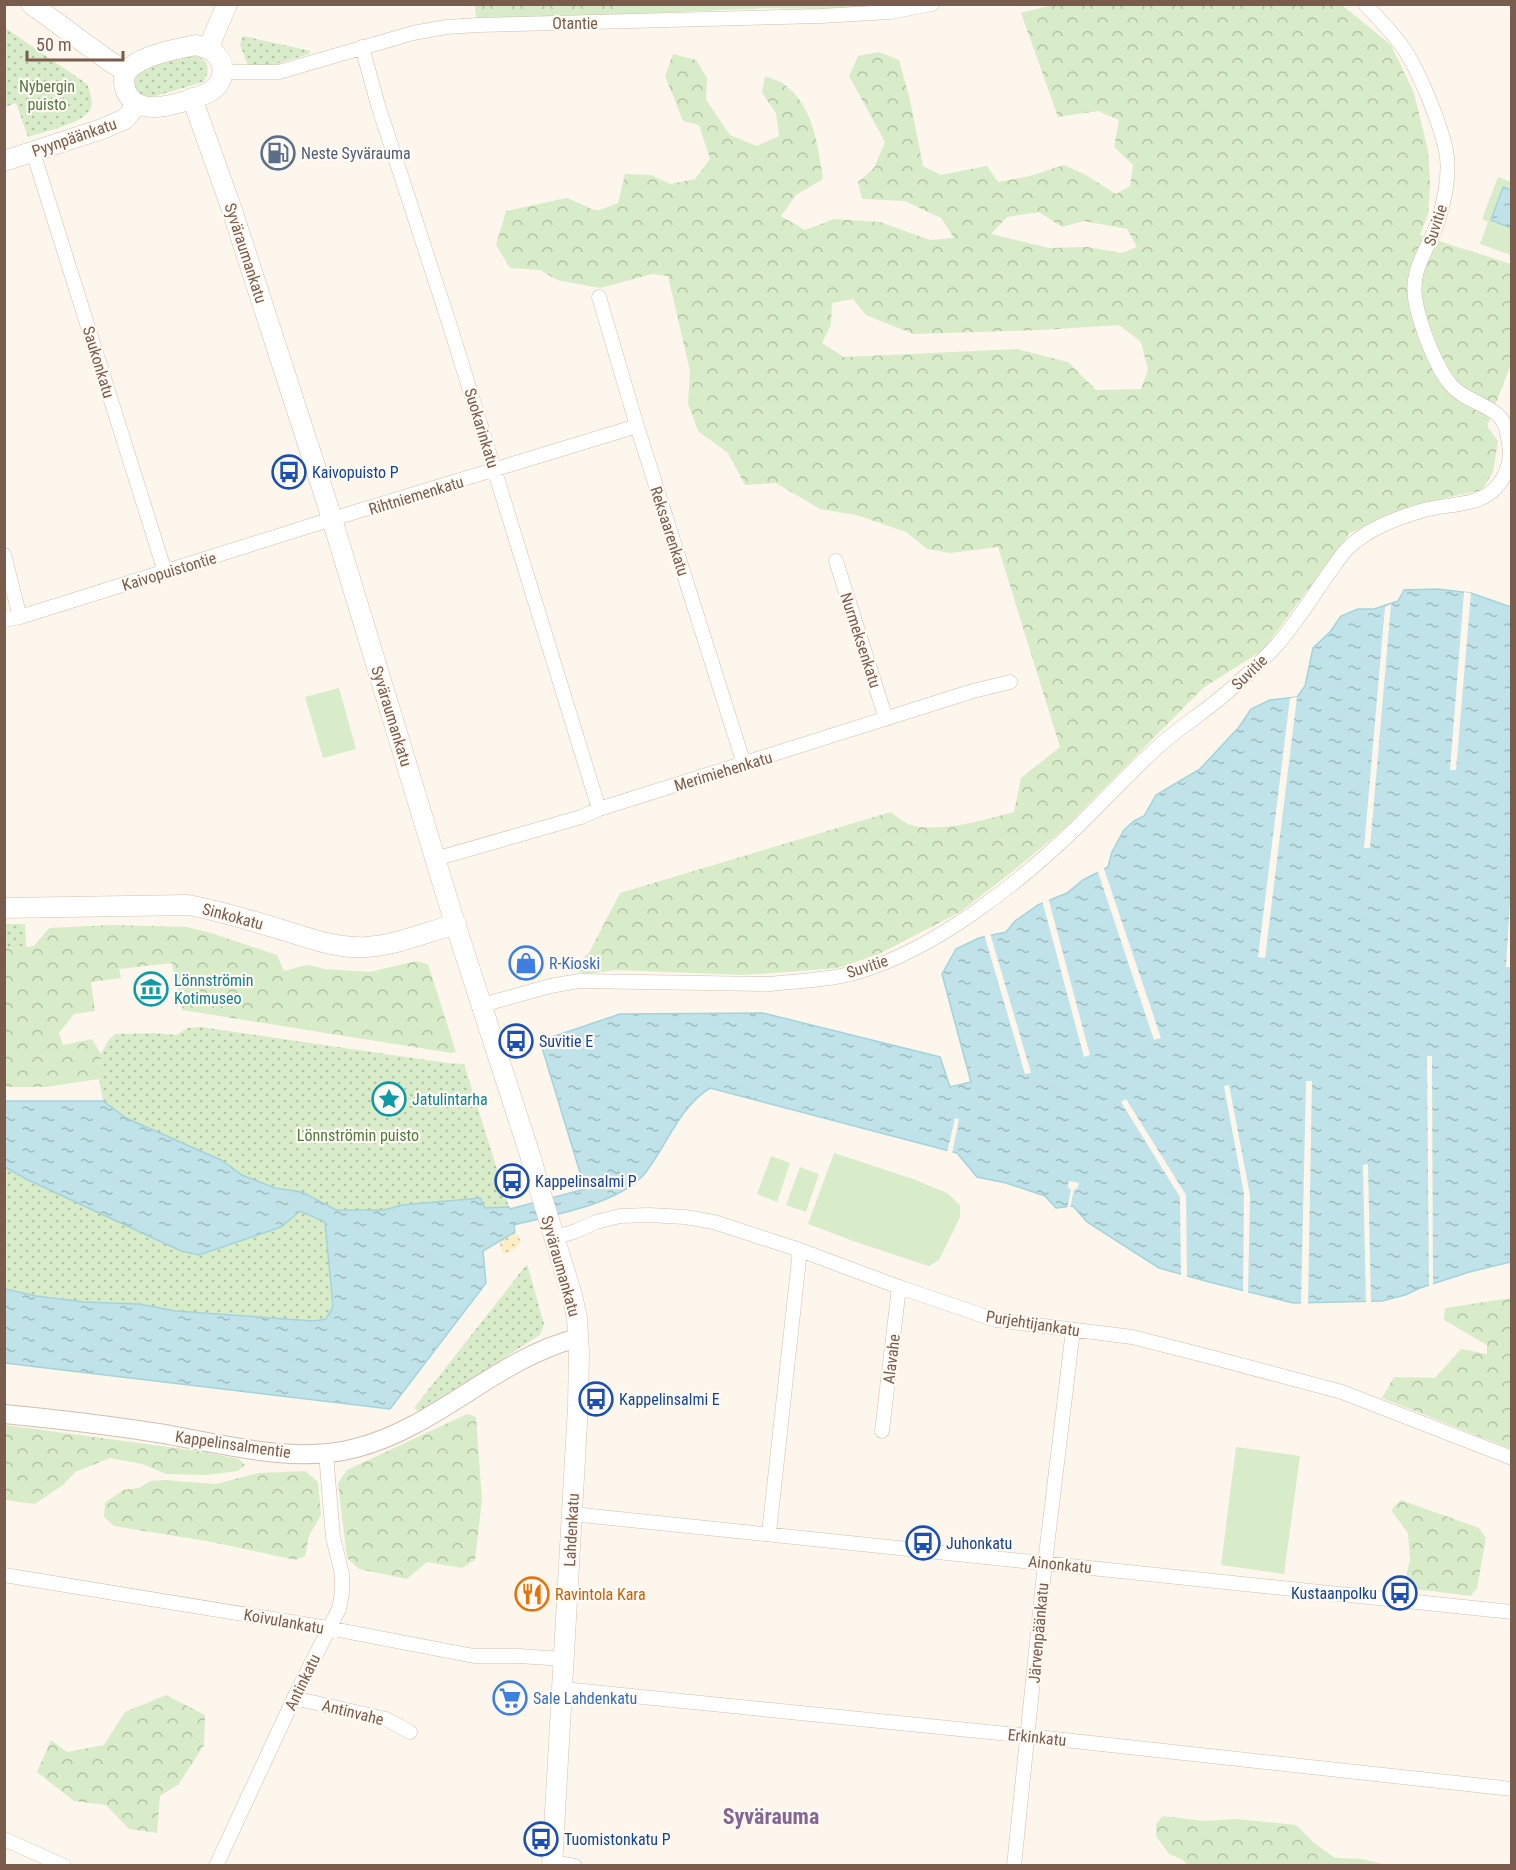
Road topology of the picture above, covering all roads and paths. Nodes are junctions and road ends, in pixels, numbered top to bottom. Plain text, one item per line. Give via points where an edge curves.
1 (31, 4) edge
2 (227, 4) edge
3 (932, 4) edge
4 (1365, 4) edge
5 (362, 47) junction
6 (208, 49) junction
7 (127, 72) junction
8 (223, 72) junction
9 (192, 98) junction
10 (138, 105) junction
11 (33, 152) junction
12 (4, 161) edge
13 (599, 297) dead end
14 (637, 426) junction
15 (495, 470) junction
16 (332, 519) junction
17 (4, 555) edge
18 (836, 561) dead end
19 (165, 572) junction
20 (20, 617) junction
21 (4, 620) edge
22 (1010, 682) dead end
23 (886, 719) junction
24 (744, 764) junction
25 (599, 809) junction
26 (435, 859) junction
27 (4, 908) edge
28 (456, 924) junction
29 (482, 1005) junction
30 (552, 1231) junction
31 (800, 1250) junction
32 (899, 1287) junction
33 (1073, 1330) junction
34 (578, 1338) junction
35 (4, 1414) edge
36 (882, 1431) dead end
37 (326, 1454) junction
38 (1512, 1458) edge
39 (572, 1514) junction
40 (769, 1533) junction
41 (1045, 1563) junction
42 (4, 1575) edge
43 (1512, 1612) edge
44 (328, 1628) junction
45 (564, 1659) junction
46 (563, 1689) junction
47 (294, 1698) junction
48 (410, 1732) dead end
49 (1028, 1736) junction
50 (1512, 1789) edge
51 (4, 1839) edge
52 (552, 1864) edge
53 (64, 1866) edge
54 (216, 1866) edge
55 (575, 1866) edge
56 (1014, 1866) edge

1 - 7 main road
2 - 6 main road
3 - 5 street, Otantie via 890,12 821,16 446,27
4 - 29 street, Suvitie via 1410,58 1443,137 1448,159 1446,186 1440,215 1415,272 1416,303 1442,373 1453,388 1499,415 1505,426 1511,457 1502,481 1469,504 1427,509 1365,534 1345,551 1278,644 1226,694 1161,744 1074,830 989,902 899,956 858,972 801,981 579,981
5 - 8 street, Otantie via 279,72
5 - 15 street, Suokarinkatu
6 - 7 main road via 196,45 164,53 144,59
6 - 8 main road via 215,52
7 - 10 main road via 123,83 127,97
8 - 9 main road via 211,91
9 - 10 main road via 159,107
9 - 16 main road, Syväraumankatu
10 - 11 main road, Pyynpäänkatu via 124,119
11 - 12 main road, Pyynpäänkatu
11 - 19 street, Saukonkatu
13 - 14 street, Reksaarenkatu
14 - 15 street, Rihtniemenkatu
14 - 24 street, Reksaarenkatu
15 - 16 street, Rihtniemenkatu
15 - 25 street, Suokarinkatu
16 - 19 street, Kaivopuistontie
16 - 26 main road, Syväraumankatu
17 - 20 street
18 - 23 street, Nurmeksenkatu
19 - 20 street, Kaivopuistontie
20 - 21 street, Kaivopuistontie
22 - 23 street, Merimiehenkatu
23 - 24 street, Merimiehenkatu
24 - 25 street, Merimiehenkatu
25 - 26 street, Merimiehenkatu
26 - 28 main road, Syväraumankatu
27 - 28 main road, Sinkokatu via 188,905 311,940 364,947
28 - 29 main road, Syväraumankatu
29 - 30 main road, Syväraumankatu
30 - 31 street, Purjehtijankatu via 612,1218 685,1217 714,1222
30 - 34 main road, Syväraumankatu via 573,1295
31 - 32 street, Purjehtijankatu
31 - 40 street
32 - 33 street, Purjehtijankatu via 996,1320
32 - 36 street, Alavahe
33 - 38 street, Purjehtijankatu via 1132,1337 1342,1392
33 - 41 street, Järvenpäänkatu
34 - 37 street, Kappelinsalmentie via 529,1356 441,1411 399,1432
34 - 39 main road, Lahdenkatu
35 - 37 street, Kappelinsalmentie via 276,1453
37 - 44 street, Antinkatu via 333,1537 342,1574 339,1609
39 - 40 street, Ainonkatu
39 - 45 main road, Lahdenkatu
40 - 41 street, Ainonkatu
41 - 43 street, Ainonkatu
41 - 49 street, Järvenpäänkatu
42 - 44 street, Koivulankatu
44 - 45 street, Koivulankatu via 474,1656
44 - 47 street, Antinkatu
45 - 46 main road, Lahdenkatu
46 - 49 street, Erkinkatu
46 - 52 main road, Lahdenkatu
47 - 48 street, Antinvahe via 386,1719
47 - 54 street, Antinkatu
49 - 50 street, Erkinkatu
49 - 56 street, Järvenpäänkatu
51 - 53 street
52 - 55 street

